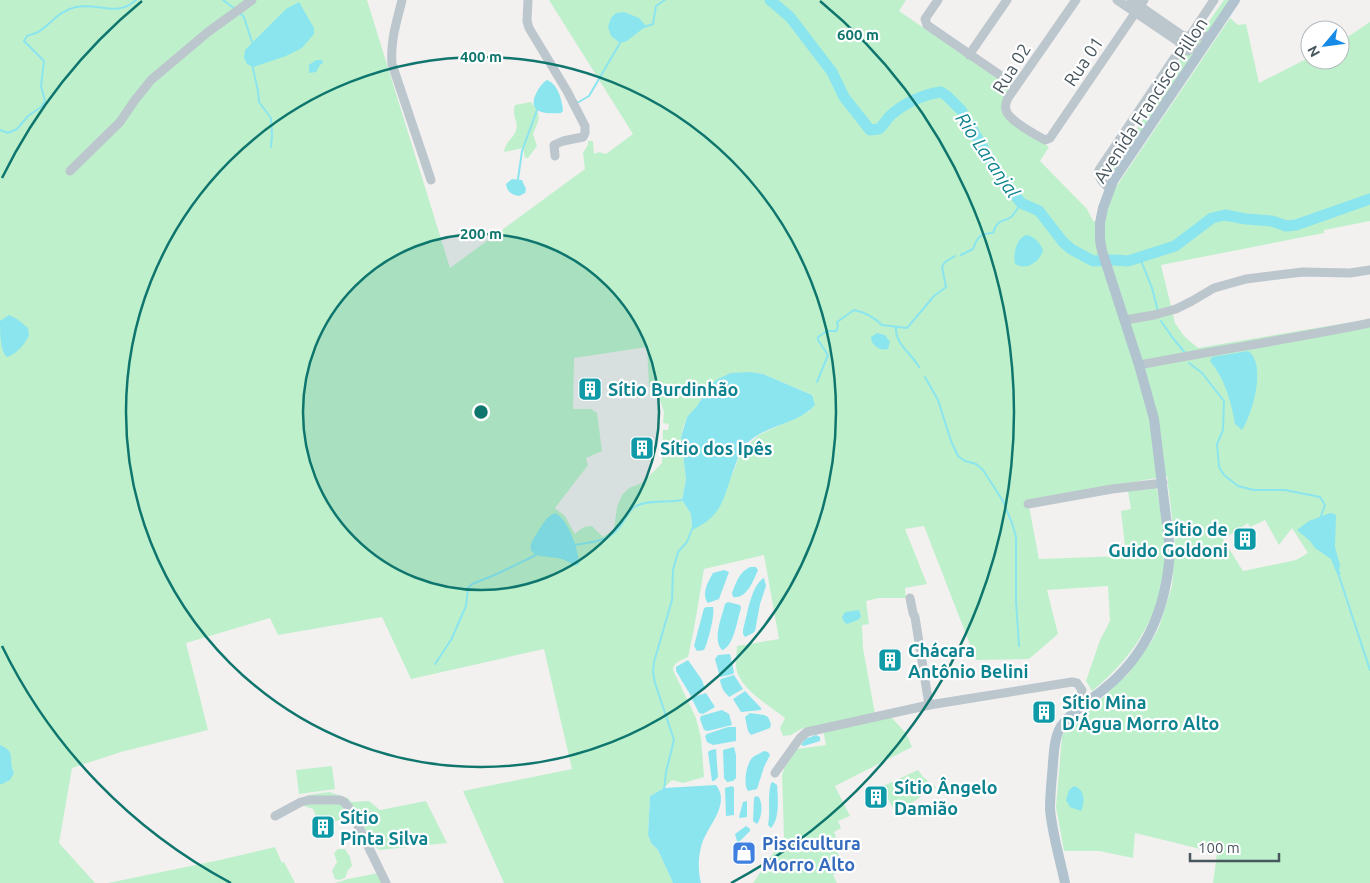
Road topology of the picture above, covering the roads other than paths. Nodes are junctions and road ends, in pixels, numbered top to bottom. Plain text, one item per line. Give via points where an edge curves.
1 (252, 0) edge
2 (402, 0) edge
3 (528, 0) edge
4 (938, 0) edge
5 (1007, 0) edge
6 (1076, 0) edge
7 (1117, 0) edge
8 (1131, 0) edge
9 (1214, 0) edge
10 (1235, 0) edge
11 (1140, 6) edge
12 (1210, 36) junction
13 (1185, 41) junction
14 (969, 55) junction
15 (1189, 68) junction
16 (1016, 86) junction
17 (1048, 139) joint
18 (555, 156) dead end
19 (70, 171) dead end
20 (430, 180) dead end
21 (1109, 188) junction
22 (1370, 270) edge
23 (1125, 320) junction
24 (1370, 323) edge
25 (1139, 365) junction
26 (1163, 483) junction
27 (1028, 504) dead end
28 (910, 598) dead end
29 (929, 705) junction
30 (1075, 713) junction
31 (775, 773) dead end
32 (275, 816) dead end
33 (386, 883) edge
34 (1065, 883) edge

1 - 19 street via 151,80 116,127
2 - 20 street via 392,40 392,64
3 - 18 street via 530,28 585,126 582,137 554,145
4 - 14 street via 925,22
5 - 14 street
6 - 16 street, Rua 02
7 - 11 street
8 - 11 street
9 - 13 street
10 - 12 main road, Avenida Francisco Pillon
11 - 13 street
11 - 17 street, Rua 01
12 - 13 street
12 - 15 main road, Avenida Francisco Pillon
13 - 15 street
13 - 21 street via 1099,170 1098,174
14 - 16 street
15 - 21 main road, Avenida Francisco Pillon
16 - 17 street, Rua 02 via 1007,100 1007,112 1011,118
21 - 23 main road, Avenida Francisco Pillon via 1100,223 1102,251
22 - 23 street via 1303,272 1246,279 1214,288 1176,309
23 - 25 main road, Avenida Francisco Pillon
24 - 25 street
25 - 26 main road, Avenida Francisco Pillon via 1154,419
26 - 27 street
26 - 30 main road, Avenida Francisco Pillon via 1170,550 1162,606 1147,639 1124,670
28 - 29 street
29 - 30 street via 1072,682 1082,690
29 - 31 street via 807,732
30 - 34 main road, Avenida Francisco Pillon via 1064,722 1057,735 1051,788 1052,820
32 - 33 street via 305,800 344,802

